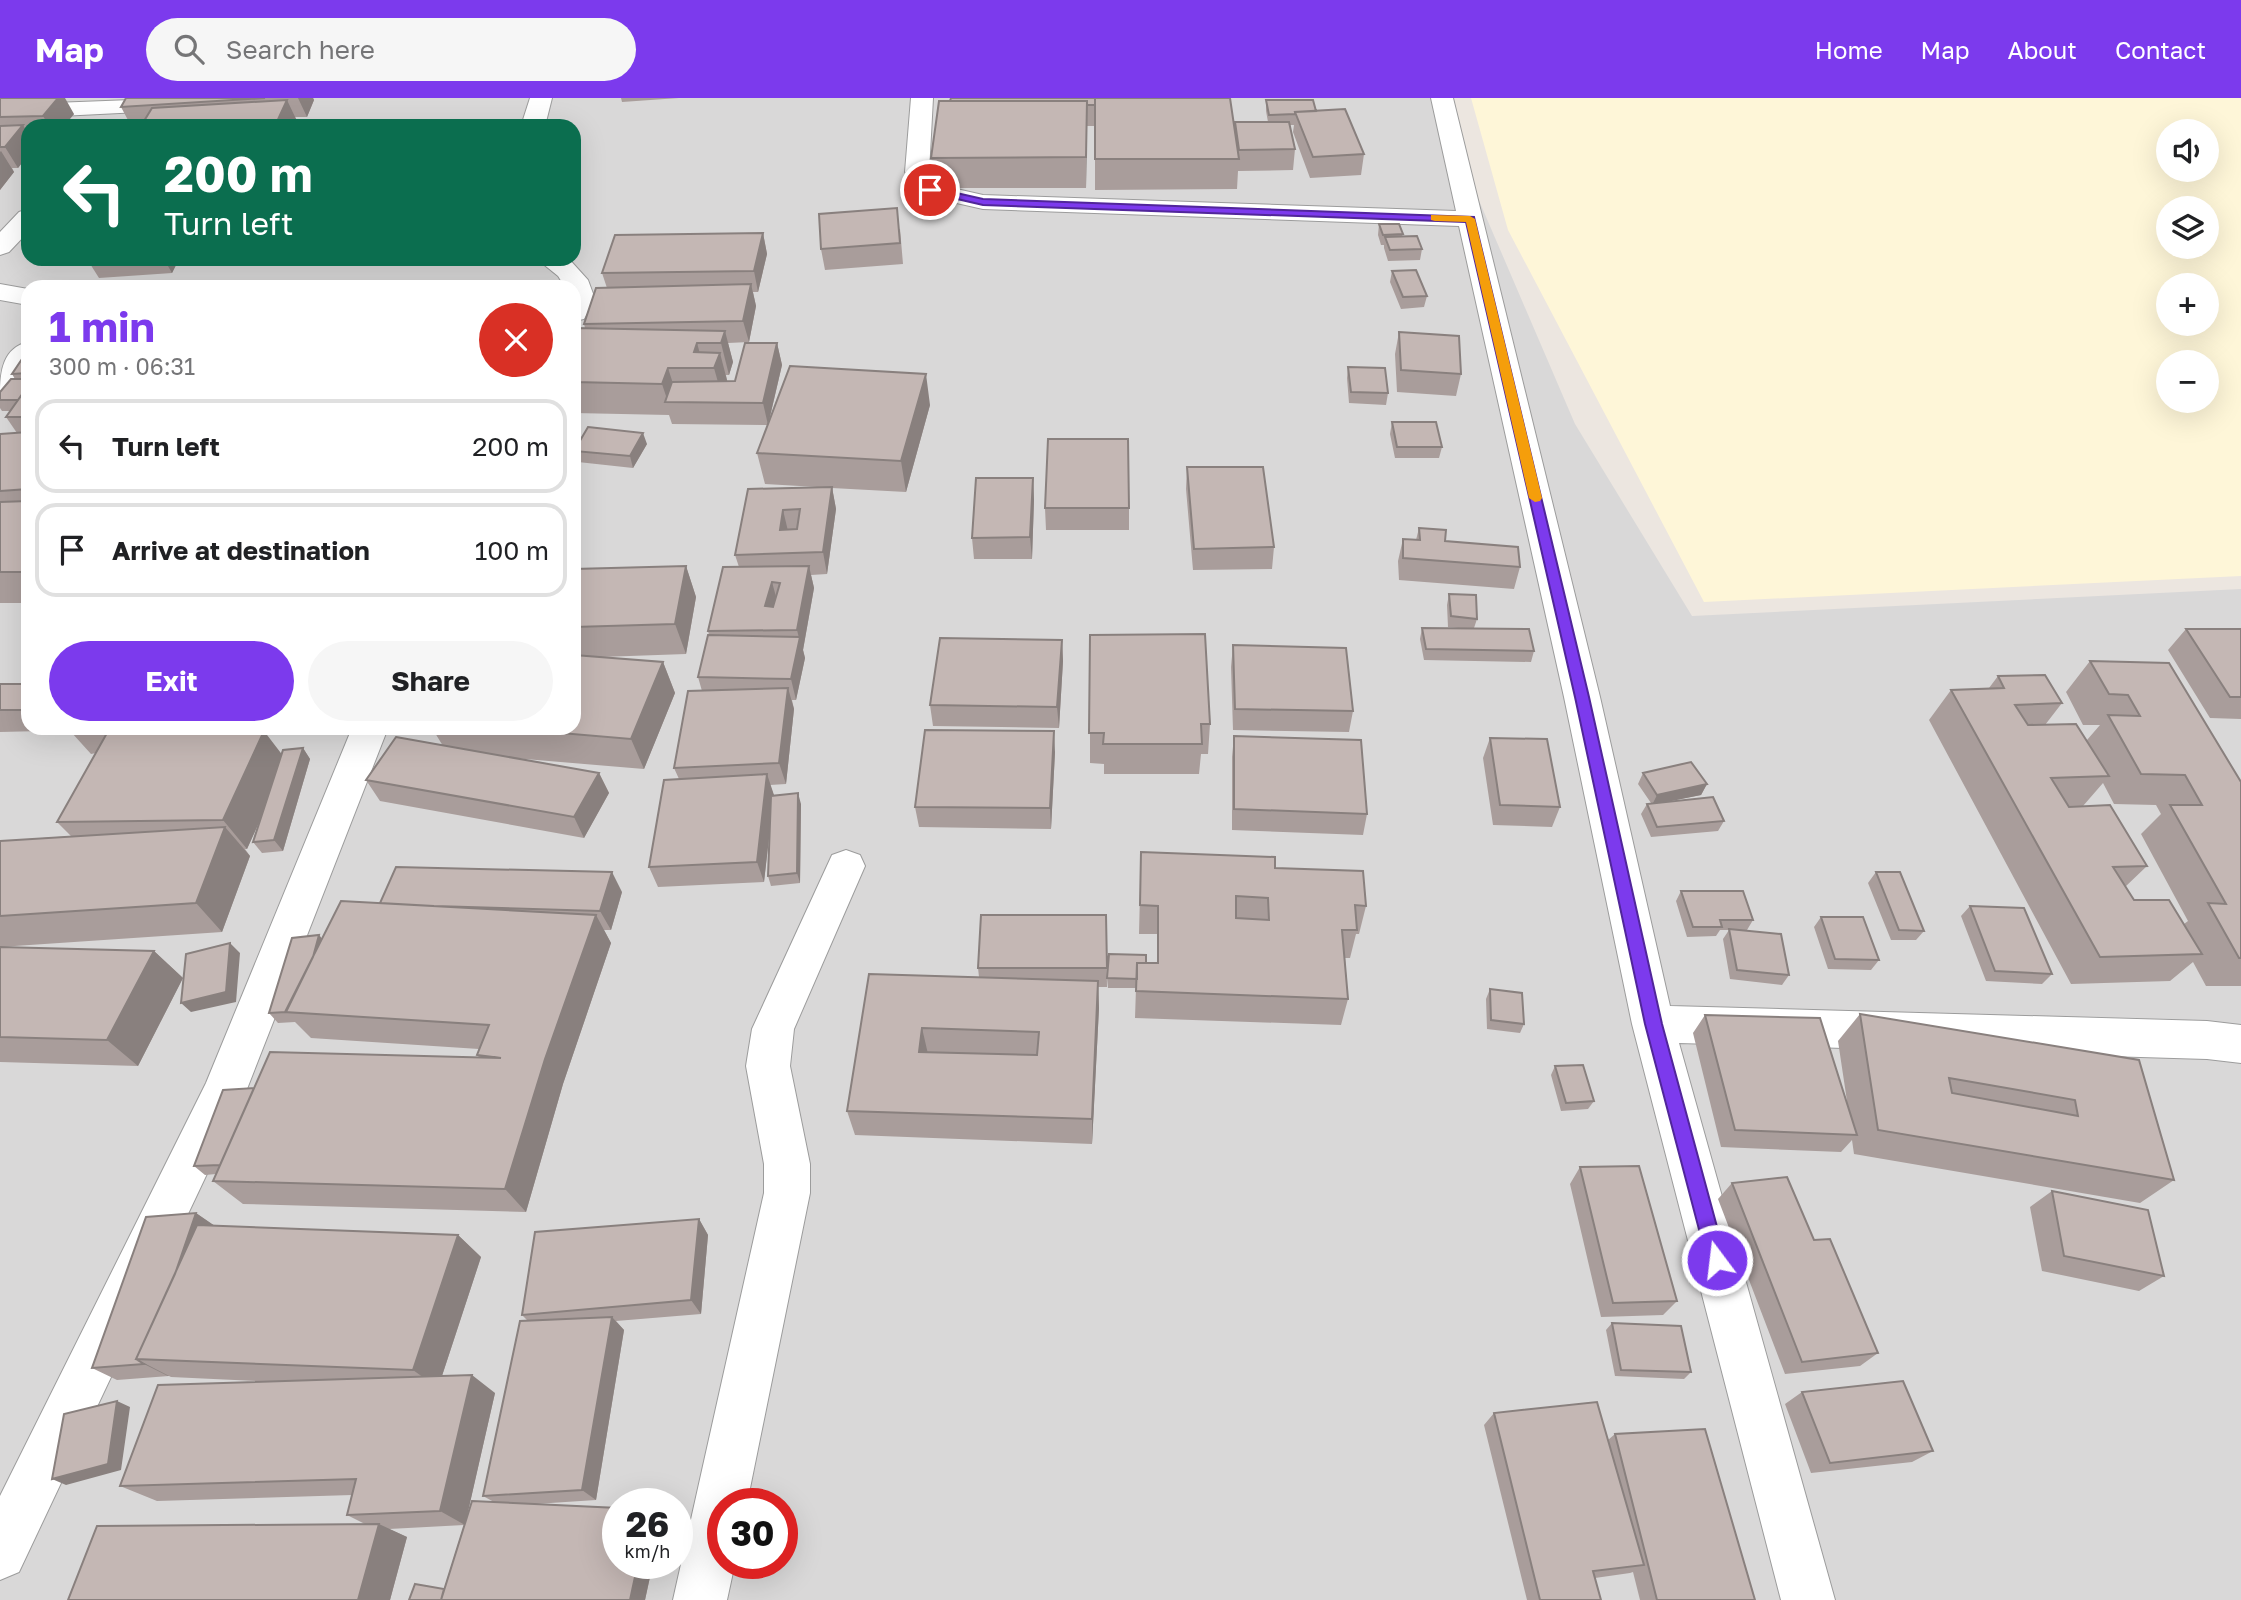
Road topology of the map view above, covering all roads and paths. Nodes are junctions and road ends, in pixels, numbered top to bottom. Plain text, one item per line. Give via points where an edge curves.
1 (541, 98) edge
2 (922, 98) edge
3 (1442, 98) edge
4 (137, 103) edge
5 (0, 111) edge
6 (121, 119) edge
7 (535, 119) edge
8 (1470, 219) junction
9 (21, 225) edge
10 (0, 247) edge
11 (564, 266) edge
12 (576, 280) edge
13 (0, 292) edge
14 (21, 296) edge
15 (21, 358) edge
16 (0, 385) edge
17 (367, 735) edge
18 (846, 866) dead end
19 (1653, 1024) junction
20 (2241, 1044) edge
21 (0, 1553) edge
22 (700, 1600) edge
23 (1808, 1600) edge

1 - 7 street
2 - 8 street via 917,172 930,190 957,198
3 - 8 street
4 - 5 street
4 - 6 street
8 - 19 street
9 - 10 street
11 - 12 street
13 - 14 street
15 - 16 street
17 - 21 street via 225,1089
18 - 22 street via 773,1029 768,1066 787,1164 788,1193
19 - 20 street
19 - 23 street

